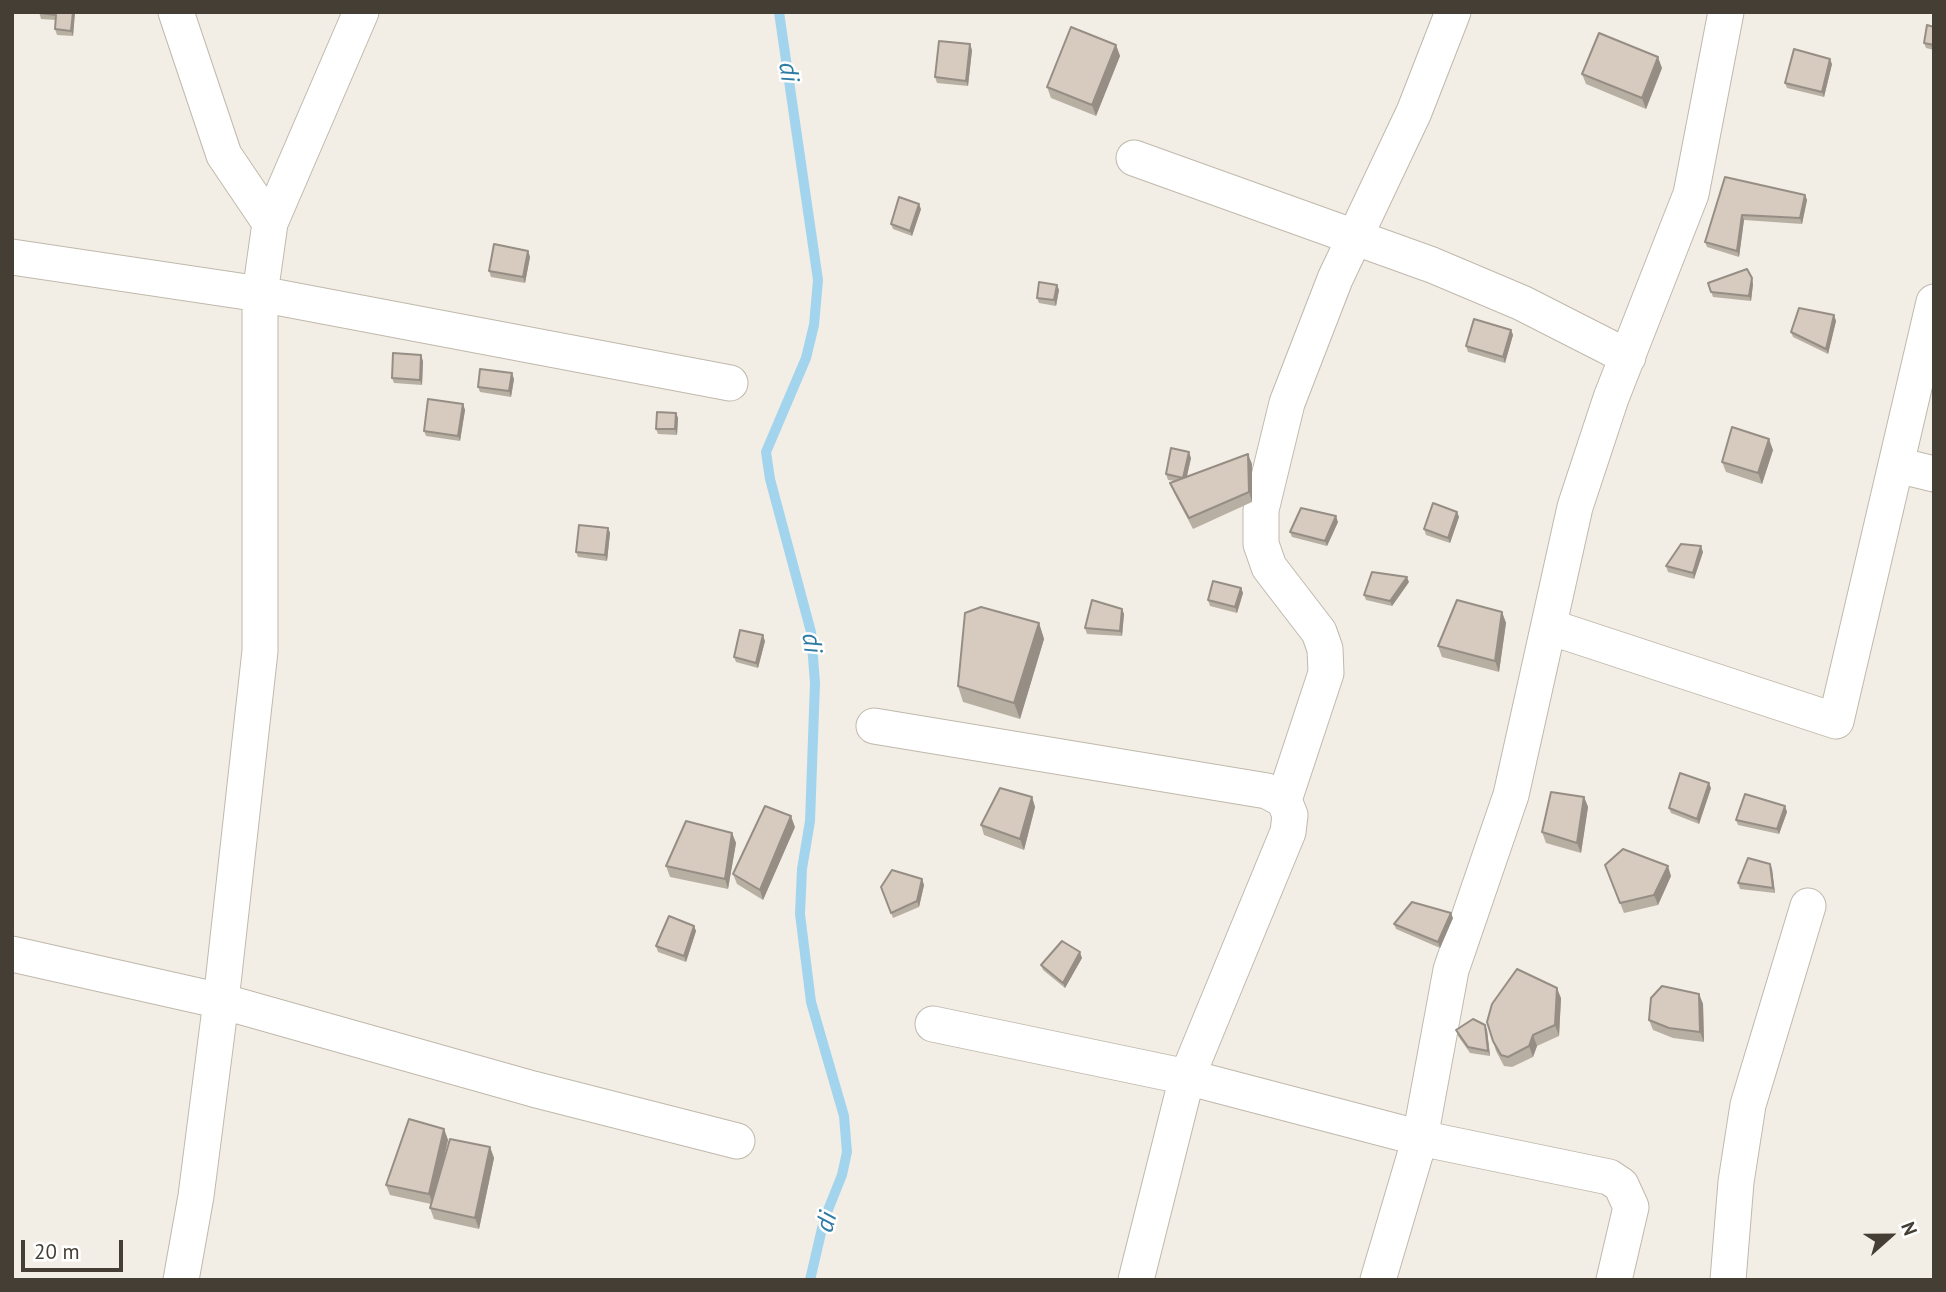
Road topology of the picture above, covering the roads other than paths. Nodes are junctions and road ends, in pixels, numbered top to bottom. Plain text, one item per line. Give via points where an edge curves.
1 (176, 12) edge
2 (361, 12) edge
3 (1453, 12) edge
4 (1726, 12) edge
5 (1134, 158) dead end
6 (270, 223) junction
7 (1354, 238) junction
8 (12, 257) edge
9 (260, 294) junction
10 (1934, 302) edge
11 (1628, 357) junction
12 (730, 383) dead end
13 (1897, 464) junction
14 (1934, 474) edge
15 (1550, 627) junction
16 (874, 726) dead end
17 (1284, 800) junction
18 (1808, 906) dead end
19 (12, 954) edge
20 (221, 1001) junction
21 (933, 1024) dead end
22 (1187, 1077) junction
23 (1420, 1138) junction
24 (737, 1141) dead end
25 (181, 1280) edge
26 (1136, 1280) edge
27 (1378, 1280) edge
28 (1614, 1280) edge
29 (1728, 1280) edge

1 - 6 street via 224,155
2 - 6 street
3 - 7 street via 1414,112
4 - 11 street via 1691,194
5 - 7 street
6 - 9 street
7 - 11 street via 1522,303
7 - 17 street via 1287,403 1261,510 1261,544 1269,567 1318,632 1325,649 1326,673
8 - 9 street
9 - 12 street
9 - 20 street via 260,651
10 - 13 street
11 - 15 street via 1575,507
13 - 14 street
13 - 15 street via 1836,721
15 - 23 street via 1511,795 1451,970
16 - 17 street via 1267,791
17 - 22 street via 1290,815 1288,832
18 - 29 street via 1748,1105
19 - 20 street
20 - 24 street
20 - 25 street
21 - 22 street
22 - 23 street
22 - 26 street
23 - 27 street
23 - 28 street via 1609,1177 1621,1185 1631,1207

